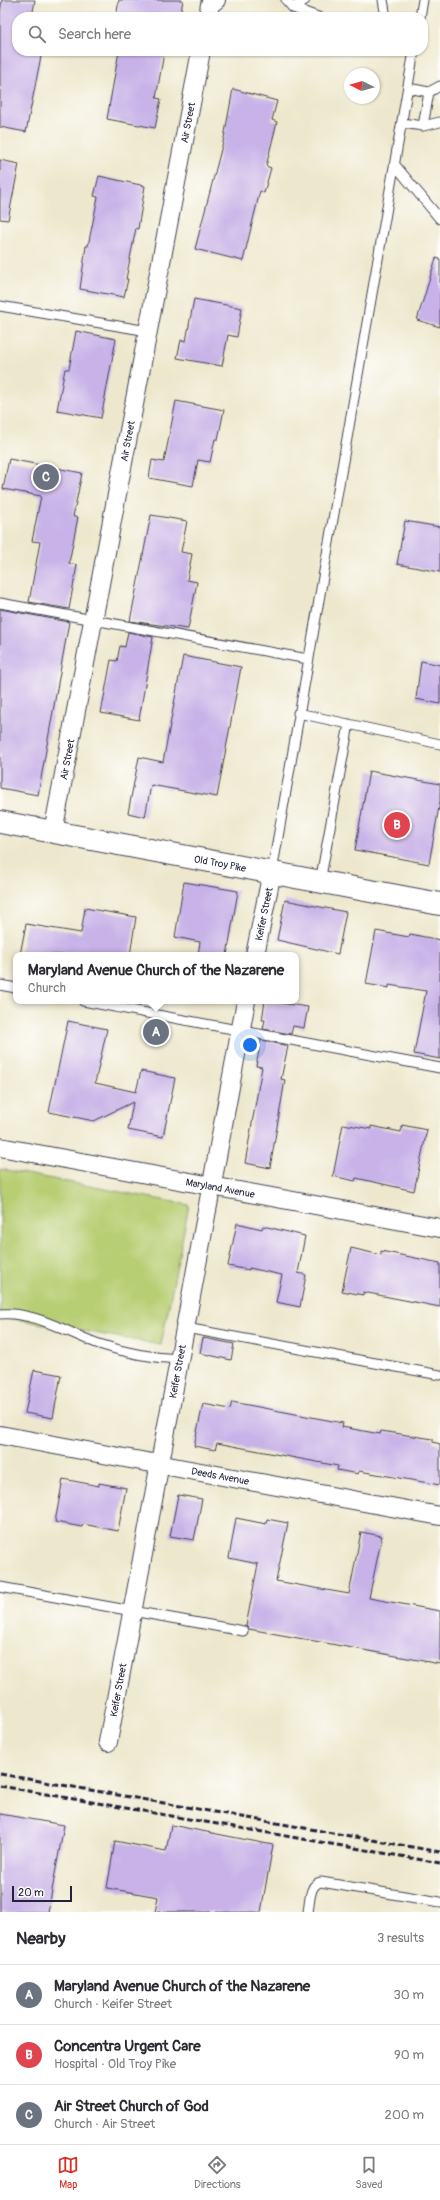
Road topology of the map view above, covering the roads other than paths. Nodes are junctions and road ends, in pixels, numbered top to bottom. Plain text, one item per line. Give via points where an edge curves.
1 (286, 0) edge
2 (305, 0) edge
3 (383, 0) edge
4 (423, 0) edge
5 (293, 8) junction
6 (304, 12) edge
7 (385, 12) edge
8 (421, 12) edge
9 (200, 56) edge
10 (413, 56) edge
11 (440, 86) edge
12 (408, 88) junction
13 (429, 92) junction
14 (402, 122) junction
15 (440, 122) edge
16 (423, 126) junction
17 (395, 165) junction
18 (440, 219) edge
19 (0, 306) edge
20 (148, 331) junction
21 (0, 603) edge
22 (93, 620) junction
23 (308, 659) junction
24 (298, 713) junction
25 (348, 724) junction
26 (440, 744) edge
27 (0, 822) edge
28 (53, 832) junction
29 (272, 872) junction
30 (320, 882) junction
31 (440, 904) edge
32 (256, 952) edge
33 (0, 985) edge
34 (13, 987) edge
35 (100, 1004) edge
36 (245, 1004) edge
37 (240, 1031) junction
38 (440, 1068) edge
39 (0, 1147) edge
40 (211, 1186) junction
41 (440, 1228) edge
42 (0, 1314) edge
43 (186, 1328) junction
44 (180, 1359) junction
45 (440, 1375) edge
46 (0, 1435) edge
47 (161, 1465) junction
48 (440, 1516) edge
49 (0, 1587) edge
50 (133, 1610) junction
51 (243, 1631) dead end
52 (108, 1742) dead end
53 (440, 1902) edge
54 (308, 1912) edge

1 - 5 lane
2 - 5 lane
3 - 7 lane
4 - 8 lane
5 - 6 lane
9 - 20 street, Air Street
10 - 12 lane
11 - 13 lane
12 - 13 lane
12 - 14 lane
13 - 16 lane
14 - 16 lane
14 - 17 lane
15 - 16 lane
17 - 18 lane
17 - 23 lane
19 - 20 lane
20 - 22 street, Air Street
21 - 22 lane
22 - 23 lane
22 - 28 street, Air Street
23 - 24 lane
24 - 25 lane
24 - 29 lane
25 - 26 lane
25 - 30 lane
27 - 28 main road, Old Troy Pike
28 - 29 main road, Old Troy Pike
29 - 30 main road, Old Troy Pike
29 - 32 street, Keifer Street
30 - 31 main road, Old Troy Pike
33 - 34 lane
35 - 37 lane
36 - 37 street, Keifer Street
37 - 38 lane
37 - 40 street, Keifer Street
39 - 40 street, Maryland Avenue
40 - 41 street, Maryland Avenue
40 - 43 street, Keifer Street
42 - 44 lane via 35,1319 124,1352 151,1358
43 - 44 street, Keifer Street
43 - 45 lane
44 - 47 street, Keifer Street
46 - 47 street, Deeds Avenue
47 - 48 street, Deeds Avenue
47 - 50 street, Keifer Street
49 - 50 lane
50 - 51 lane
50 - 52 street, Keifer Street
53 - 54 lane via 321,1882 313,1886

